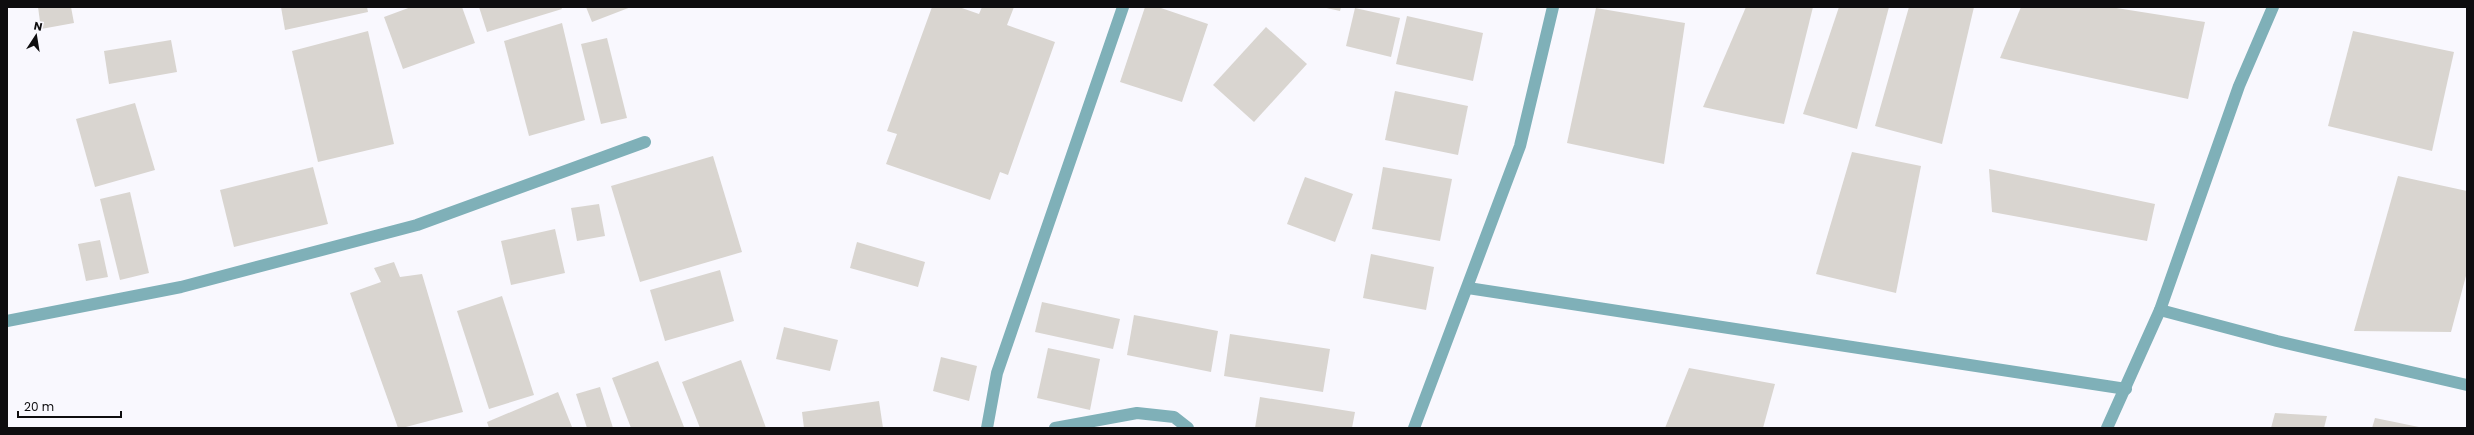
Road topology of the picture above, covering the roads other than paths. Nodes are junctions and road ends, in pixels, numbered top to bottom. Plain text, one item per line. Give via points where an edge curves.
1 (1123, 7) edge
2 (1553, 7) edge
3 (2273, 7) edge
4 (645, 142) dead end
5 (1468, 288) junction
6 (2160, 310) junction
7 (7, 321) edge
8 (2467, 385) edge
9 (2126, 389) junction
10 (987, 428) edge
11 (1055, 428) edge
12 (1188, 428) edge
13 (1414, 428) edge
14 (2107, 428) edge

1 - 10 street via 996,373
2 - 5 street via 1520,146
3 - 6 street via 2239,86
4 - 7 street via 417,225 181,287
5 - 9 street
5 - 13 street
6 - 8 street via 2277,341
6 - 9 street
9 - 14 street
11 - 12 street via 1138,413 1174,417

